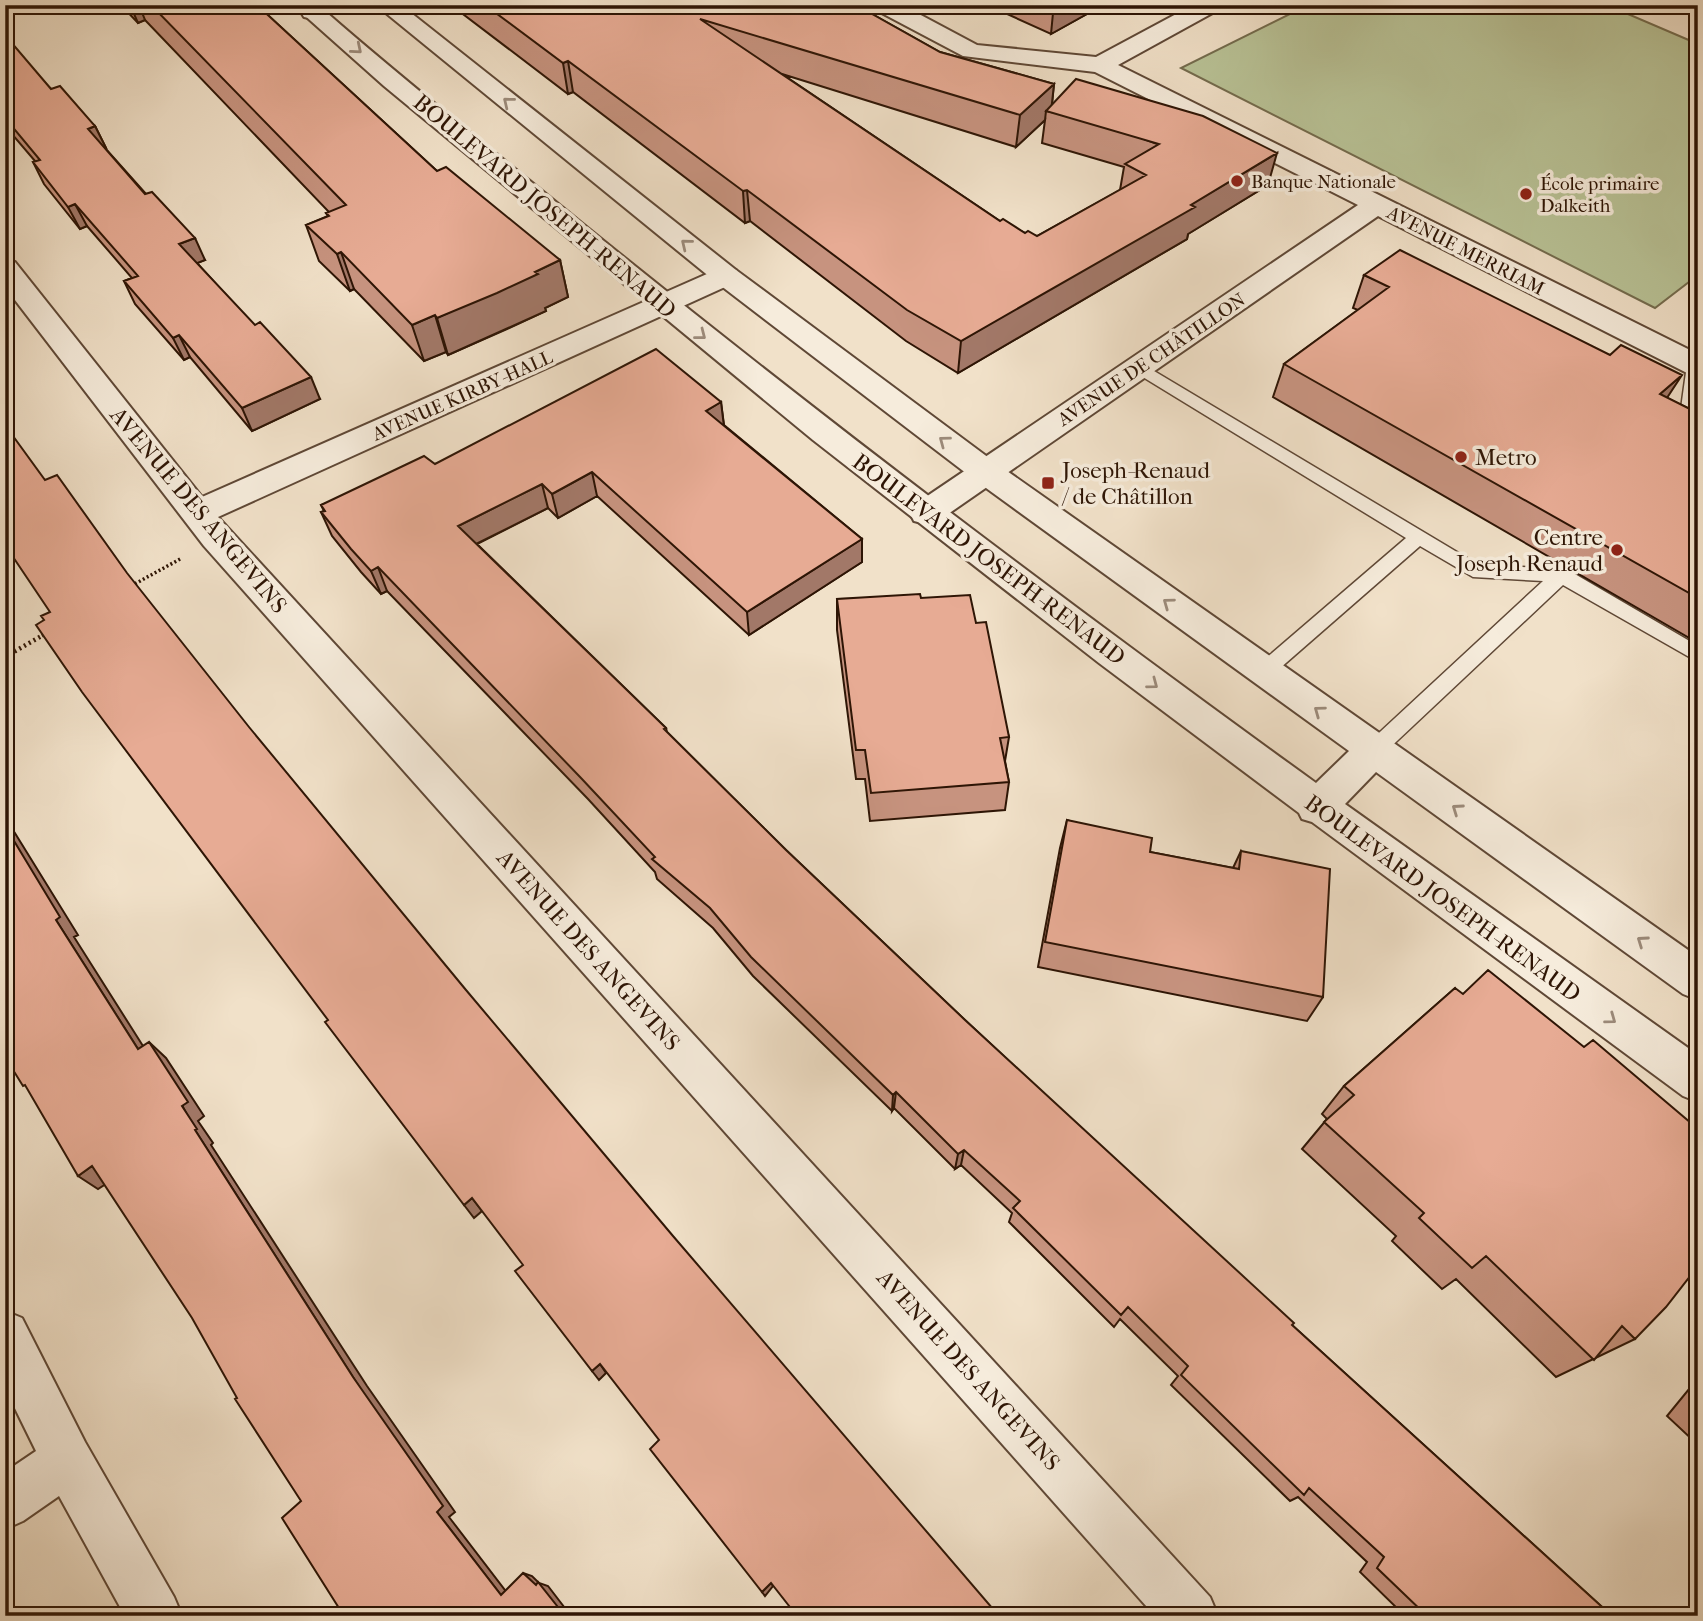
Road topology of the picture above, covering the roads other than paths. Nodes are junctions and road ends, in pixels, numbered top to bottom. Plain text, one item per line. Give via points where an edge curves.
1 (387, 5) edge
2 (884, 5) edge
3 (1210, 5) edge
4 (315, 8) edge
5 (1100, 65) junction
6 (1376, 205) junction
7 (5, 268) edge
8 (726, 276) junction
9 (663, 306) junction
10 (1697, 364) edge
11 (1139, 367) junction
12 (1692, 433) edge
13 (986, 472) junction
14 (926, 513) junction
15 (207, 525) junction
16 (1419, 537) junction
17 (1561, 575) junction
18 (1698, 655) edge
19 (1264, 671) junction
20 (1374, 750) junction
21 (1316, 808) junction
22 (1698, 981) edge
23 (1698, 1081) edge
24 (5, 1335) edge
25 (67, 1460) junction
26 (5, 1503) edge
27 (155, 1616) edge
28 (1191, 1616) edge

8 -> 1 street
2 - 5 street, AVENUE MERRIAM via 971,51
3 - 5 street
4 -> 9 street, BOULEVARD JOSEPH-RENAUD
5 - 6 street, AVENUE MERRIAM
6 - 10 street, AVENUE MERRIAM
6 - 11 street, AVENUE DE CHÂTILLON
7 - 15 street, AVENUE DES ANGEVINS
8 - 9 street, AVENUE KIRBY-HALL
13 -> 8 street
9 -> 14 street, BOULEVARD JOSEPH-RENAUD
9 - 15 street, AVENUE KIRBY-HALL
10 - 12 lane
11 - 13 street, AVENUE DE CHÂTILLON
11 - 16 lane
13 - 14 street, AVENUE DE CHÂTILLON
19 -> 13 street
14 -> 21 street, BOULEVARD JOSEPH-RENAUD
15 - 28 street, AVENUE DES ANGEVINS
16 - 17 lane via 1473,570
16 - 19 lane
17 - 18 lane
17 - 20 lane
20 -> 19 street
20 - 21 street
22 -> 20 street
21 -> 23 street, BOULEVARD JOSEPH-RENAUD
24 - 25 street
25 - 26 street
25 - 27 street

